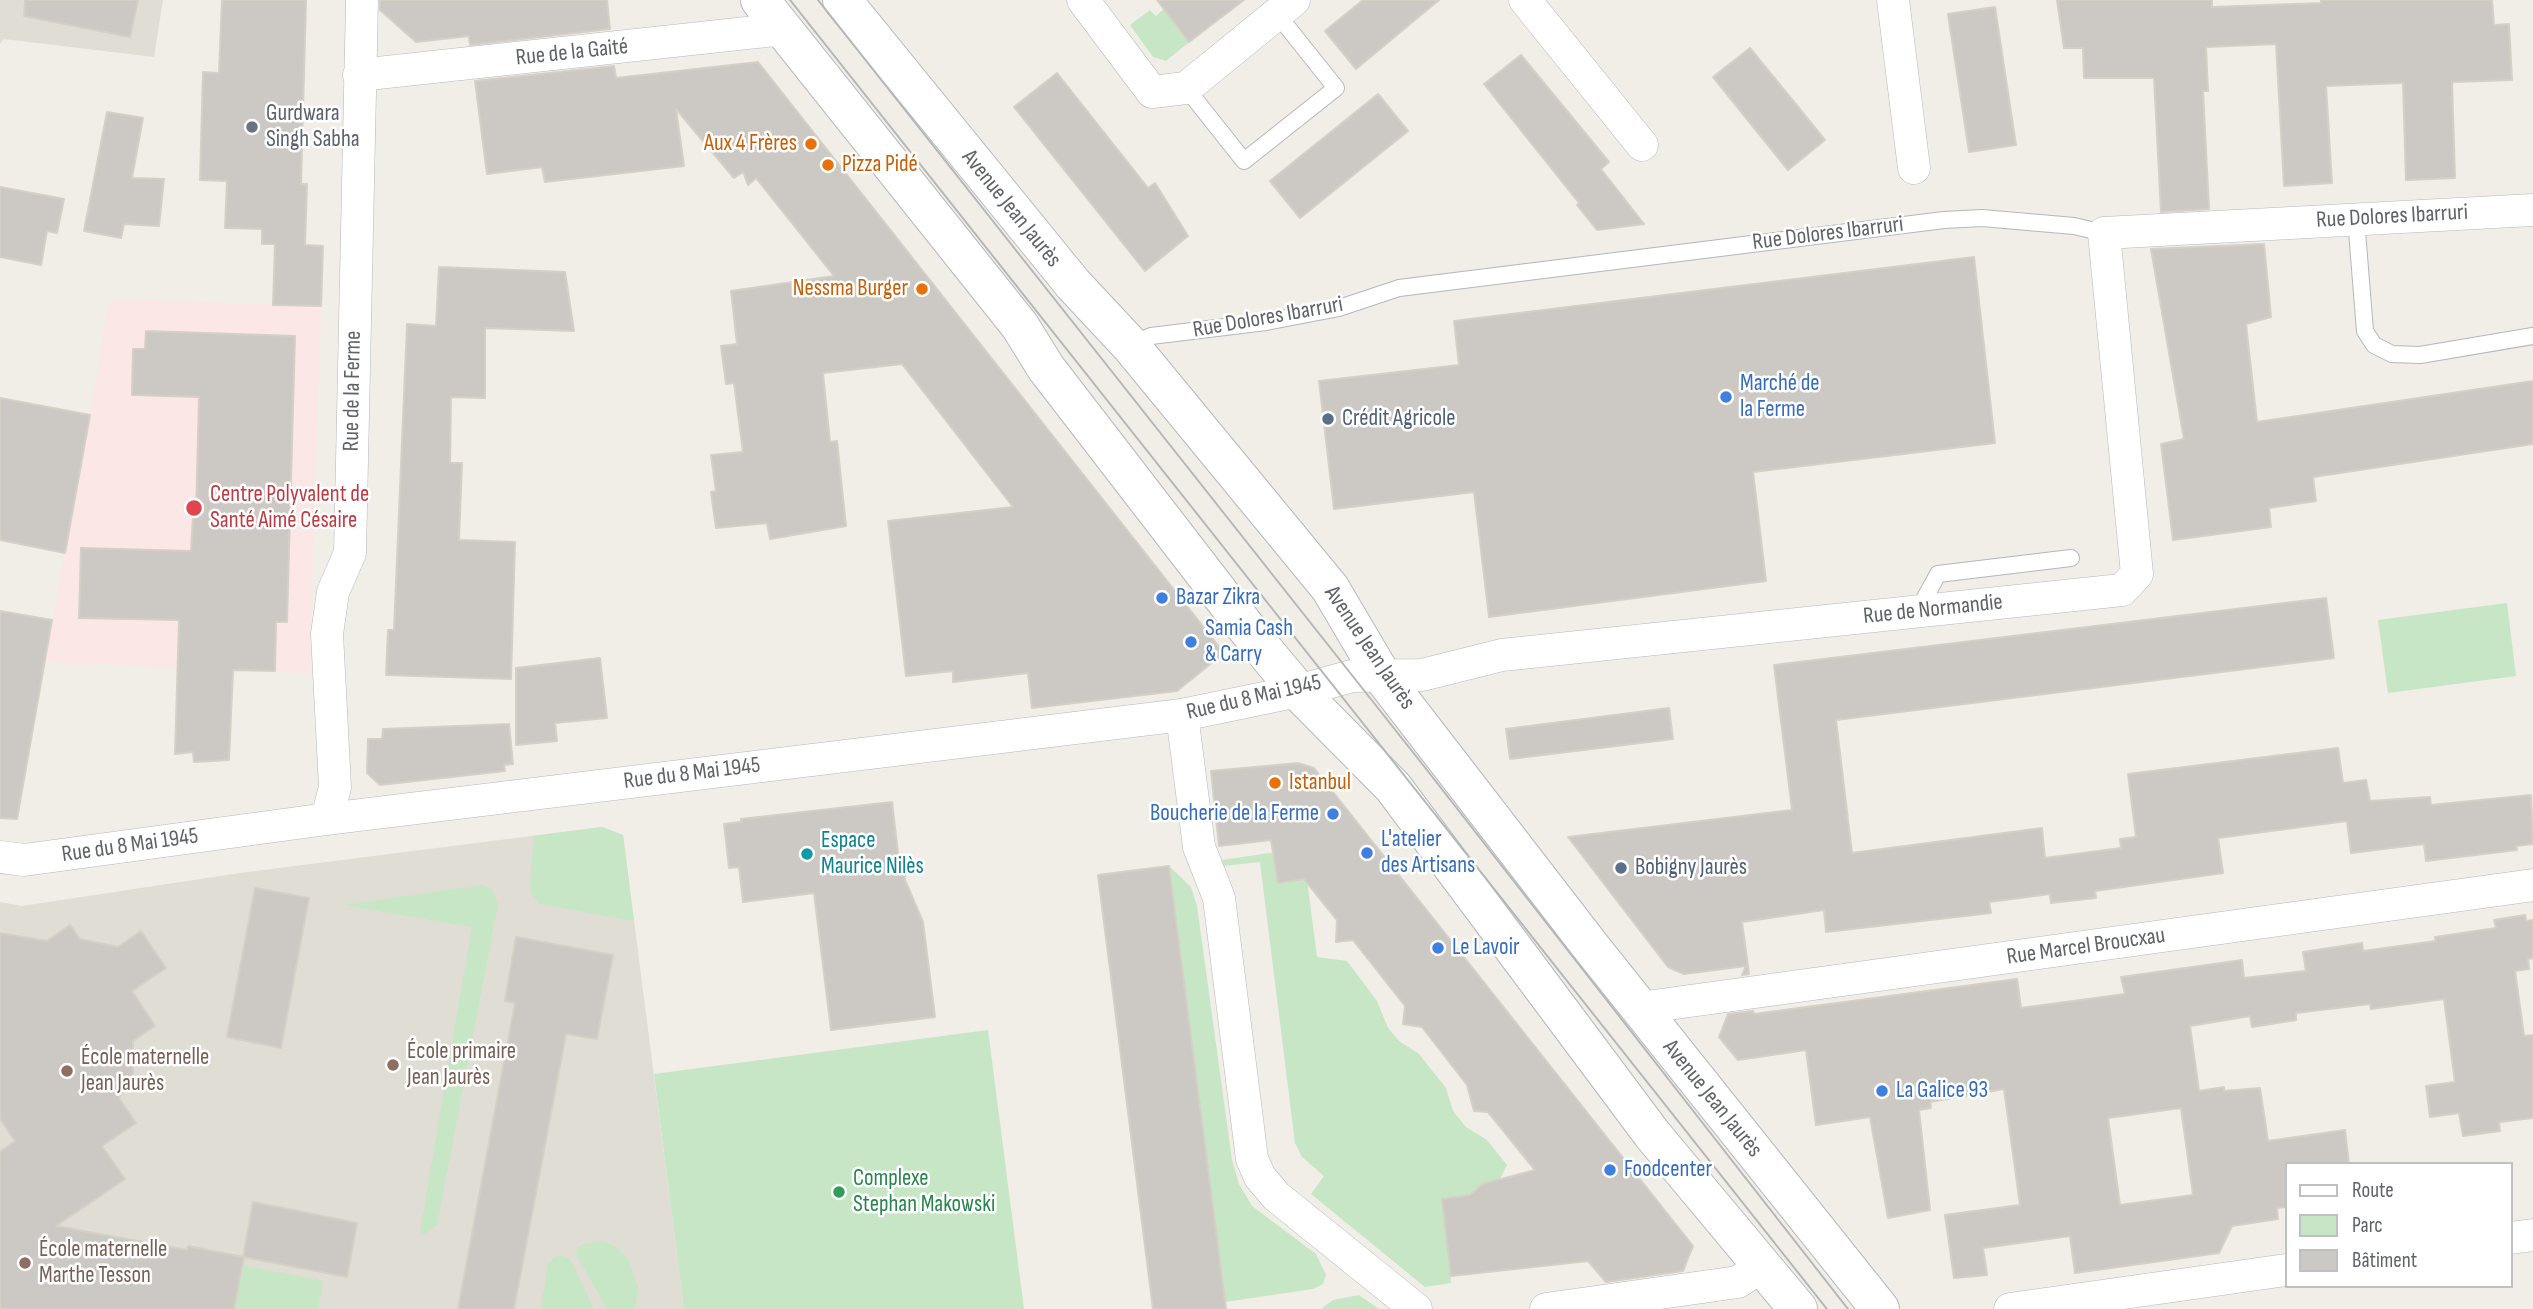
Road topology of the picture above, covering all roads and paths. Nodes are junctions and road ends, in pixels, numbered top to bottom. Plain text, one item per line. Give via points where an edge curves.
1 (362, 0) edge
2 (760, 0) edge
3 (842, 0) edge
4 (1083, 0) edge
5 (1525, 0) edge
6 (1893, 0) edge
7 (1285, 7) edge
8 (784, 29) junction
9 (359, 75) junction
10 (1186, 88) junction
11 (1642, 145) dead end
12 (1914, 168) dead end
13 (2533, 209) edge
14 (2356, 219) junction
15 (2104, 233) junction
16 (2533, 336) edge
17 (1130, 345) junction
18 (2071, 558) dead end
19 (1917, 612) junction
20 (1382, 676) junction
21 (1298, 691) junction
22 (1182, 715) junction
23 (327, 819) junction
24 (0, 857) edge
25 (2533, 885) edge
26 (1639, 1008) junction
27 (2533, 1235) edge
28 (2512, 1238) edge
29 (1763, 1265) junction
30 (2284, 1270) edge
31 (1416, 1309) edge
32 (1546, 1309) edge
33 (1798, 1309) edge
34 (1880, 1309) edge
35 (2010, 1309) edge

1 - 9 street, Rue de la Ferme
2 - 8 street
3 - 17 street, Avenue Jean Jaurès via 1073,284
4 - 10 street via 1152,93
5 - 11 street
6 - 12 street
7 - 10 street
7 - 10 lane via 1336,88 1244,161
8 - 9 street, Rue de la Gaité
8 - 21 street via 1020,326 1046,368
9 - 23 street, Rue de la Ferme via 350,553 333,592 327,634 335,787
13 - 14 street, Rue Dolores Ibarruri
14 - 15 street, Rue Dolores Ibarruri
14 - 16 lane via 2365,331 2374,345 2392,354 2420,355
15 - 17 lane, Rue Dolores Ibarruri via 1982,218 1944,220 1399,288 1339,308 1151,336
15 - 19 street, Rue de Normandie via 2137,574 2122,590
17 - 20 street, Avenue Jean Jaurès via 1331,588
18 - 19 lane via 1938,574
19 - 20 street, Rue de Normandie via 1502,655 1422,675
20 - 21 street, Rue du 8 Mai 1945 via 1352,676
20 - 26 street, Avenue Jean Jaurès
21 - 22 street, Rue du 8 Mai 1945
21 - 29 street via 1392,787 1652,1134
22 - 23 street, Rue du 8 Mai 1945
22 - 31 street via 1199,847 1219,898 1252,1159 1276,1196
23 - 24 street, Rue du 8 Mai 1945 via 24,860
25 - 26 street, Rue Marcel Broucxau
26 - 34 street, Avenue Jean Jaurès
27 - 28 street
29 - 32 street via 1738,1283
29 - 33 street
30 - 35 street

